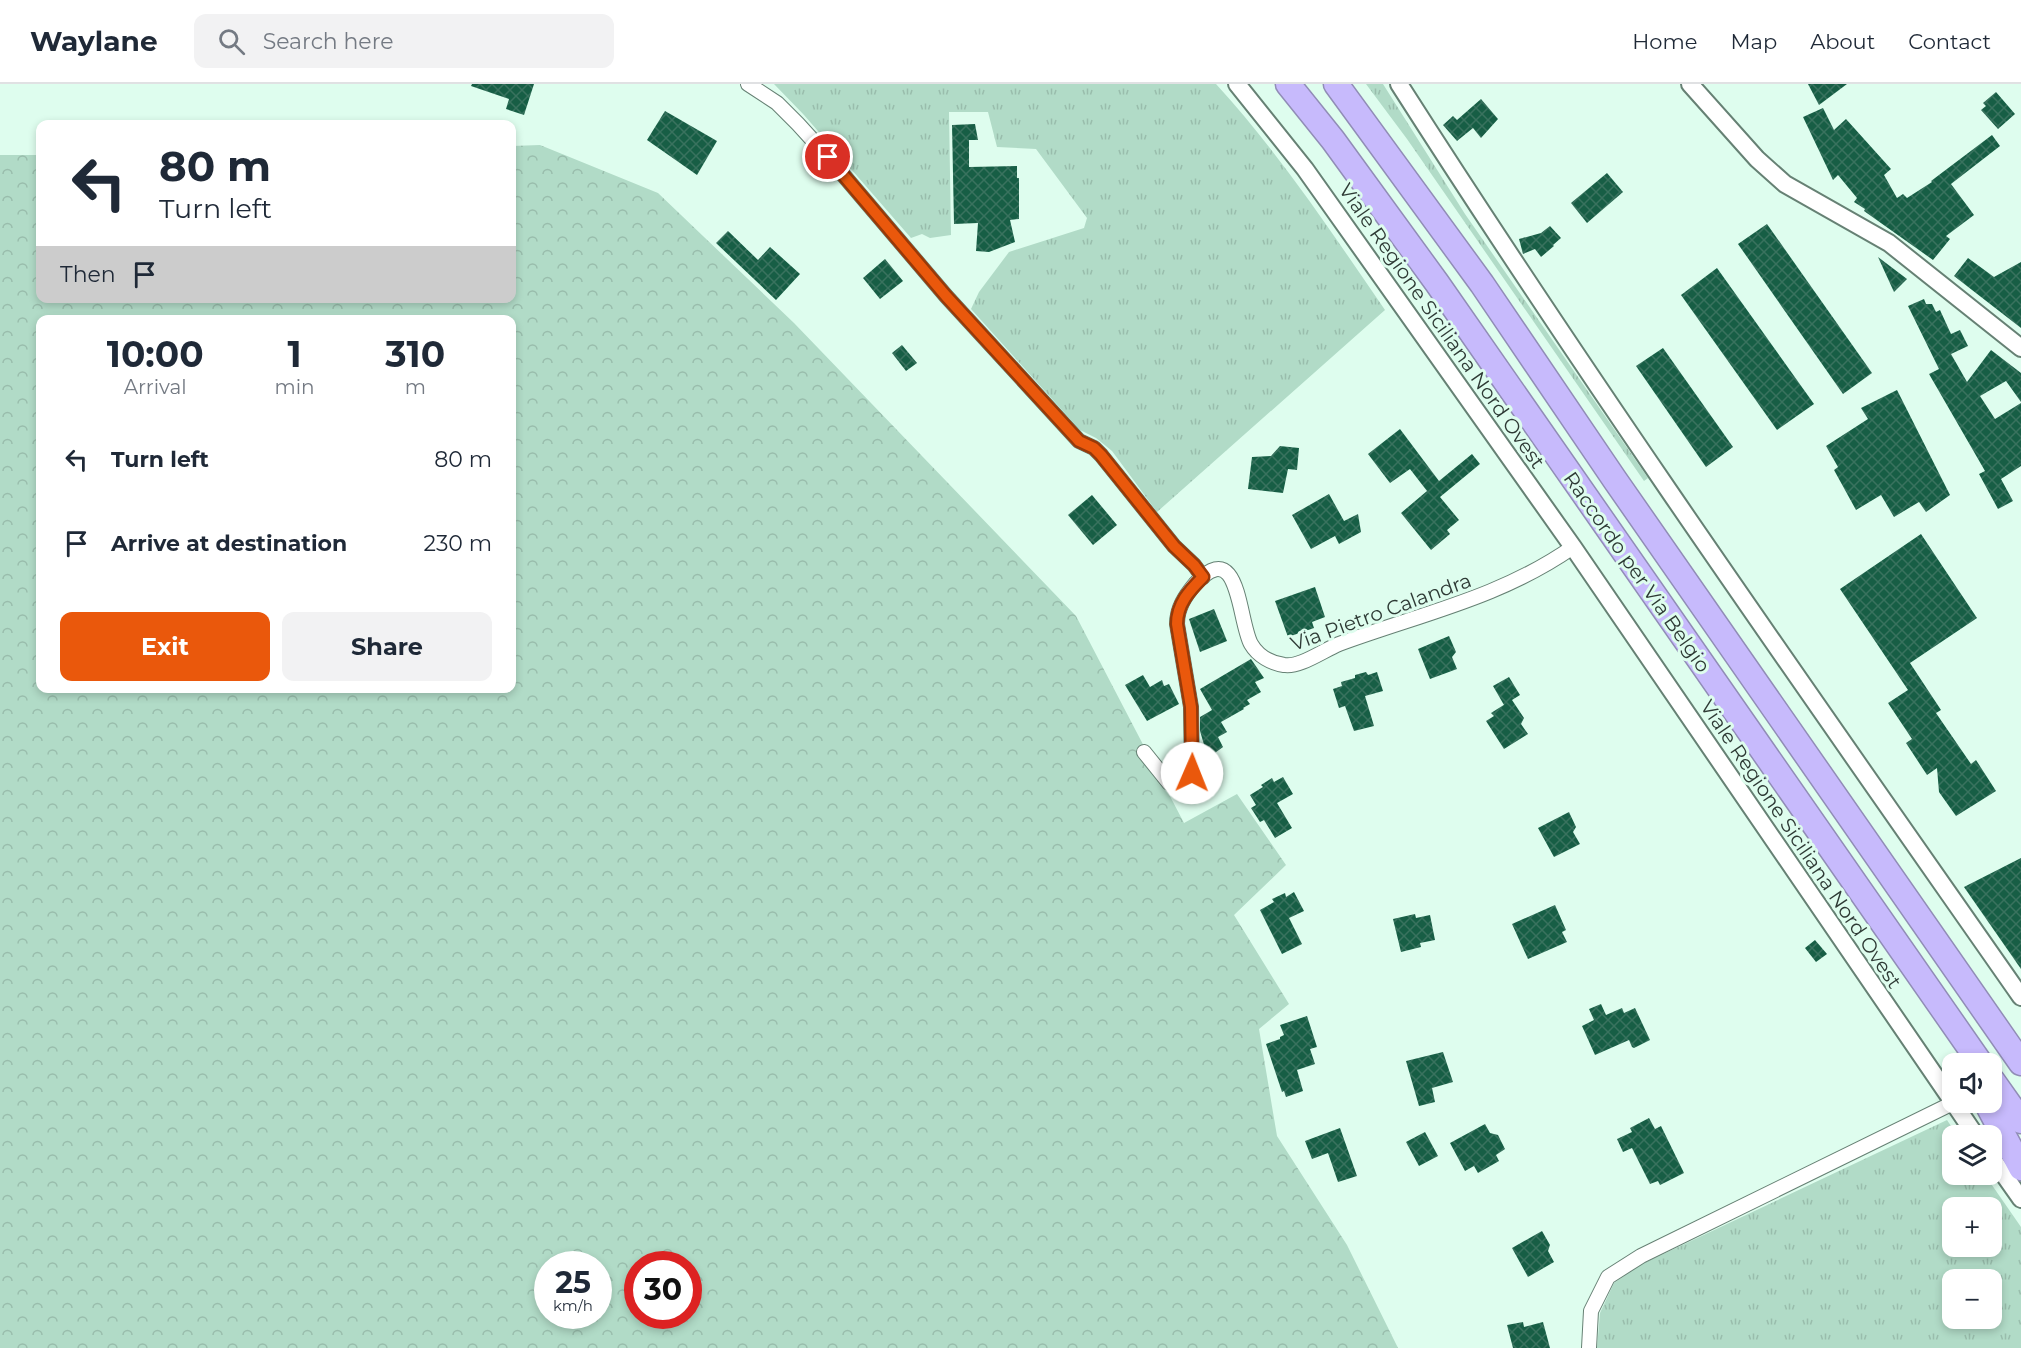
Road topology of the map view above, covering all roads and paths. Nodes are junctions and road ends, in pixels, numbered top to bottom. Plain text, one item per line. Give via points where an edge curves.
1 (748, 84) edge
2 (1237, 84) edge
3 (1288, 84) edge
4 (1336, 84) edge
5 (1399, 84) edge
6 (1690, 84) edge
7 (2021, 348) edge
8 (1573, 547) junction
9 (1203, 577) junction
10 (1650, 592) junction
11 (1144, 752) dead end
12 (2021, 997) edge
13 (1955, 1053) edge
14 (1973, 1053) edge
15 (2021, 1063) edge
16 (1942, 1087) edge
17 (2002, 1094) edge
18 (1942, 1108) edge
19 (1992, 1113) edge
20 (2021, 1121) edge
21 (2021, 1168) edge
22 (2002, 1172) edge
23 (2021, 1199) edge
24 (1589, 1348) edge

1 - 9 street via 777,103 813,141 946,296 1079,441 1101,455
2 - 8 street, Viale Regione Siciliana Nord Ovest via 1305,169
3 - 10 highway, Raccordo per Via Belgio via 1437,283
4 - 15 highway, Raccordo per Via Belgio via 1482,284
5 - 12 street via 1608,401
6 - 7 street via 1757,159 1785,184 1889,243
8 - 9 street, Via Pietro Calandra via 1548,565 1499,589 1287,666 1268,660 1250,642 1229,573 1218,570
8 - 16 street, Viale Regione Siciliana Nord Ovest
9 - 11 street via 1177,613 1191,707 1192,773 1175,785 1169,783
10 - 13 highway via 1748,750
10 - 14 highway, Raccordo per Via Belgio
17 - 20 highway
18 - 24 street via 1641,1256 1608,1277 1591,1311
19 - 21 highway
22 - 23 street

